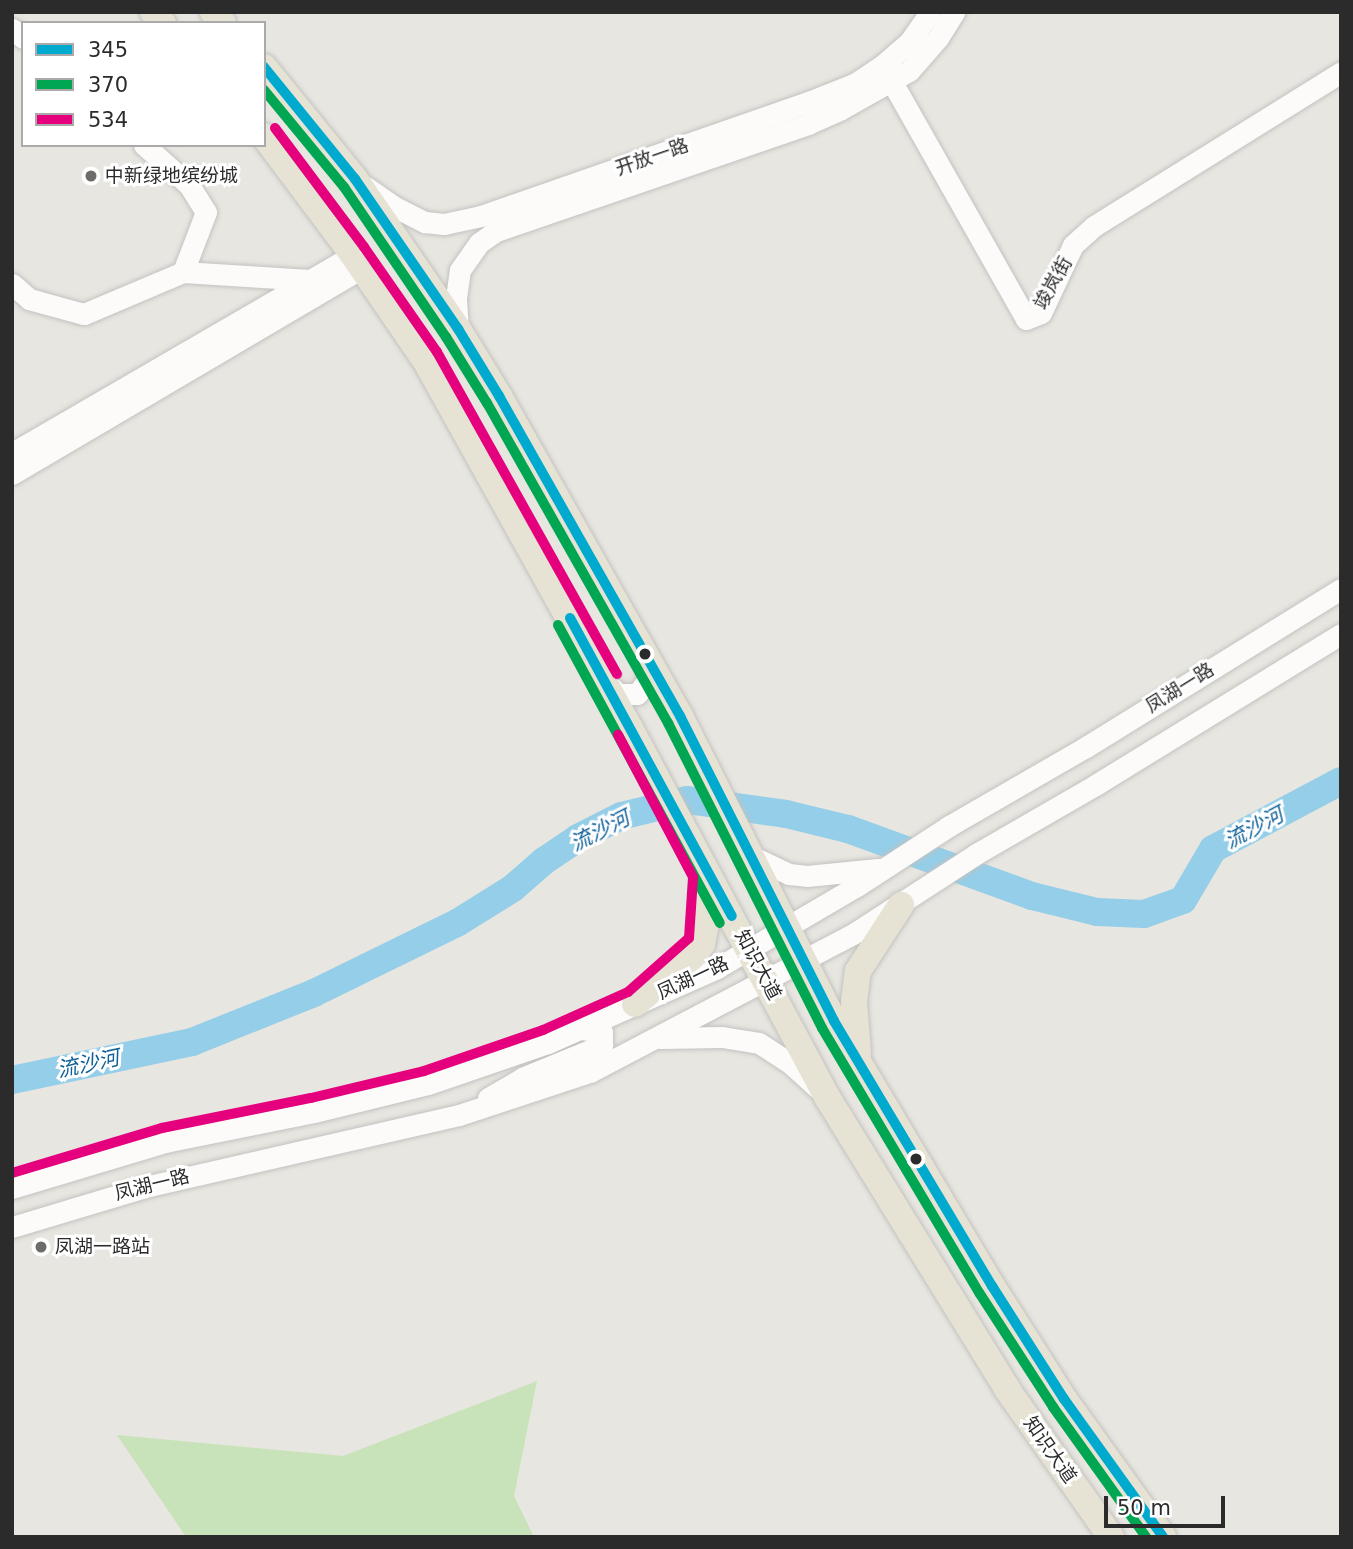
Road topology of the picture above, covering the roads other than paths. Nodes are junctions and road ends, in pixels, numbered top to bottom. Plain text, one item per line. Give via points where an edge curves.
1 (930, 12) edge
2 (954, 12) edge
3 (266, 69) edge
4 (1341, 72) edge
5 (892, 82) junction
6 (266, 138) edge
7 (146, 147) edge
8 (355, 179) junction
9 (358, 261) junction
10 (183, 272) junction
11 (310, 280) junction
12 (12, 284) edge
13 (458, 329) junction
14 (12, 453) edge
15 (12, 474) edge
16 (1341, 589) edge
17 (1341, 634) edge
18 (647, 661) junction
19 (605, 681) junction
20 (751, 856) junction
21 (704, 867) junction
22 (884, 869) junction
23 (901, 905) junction
24 (788, 928) junction
25 (750, 950) junction
26 (804, 961) junction
27 (767, 981) junction
28 (635, 1004) junction
29 (580, 1029) junction
30 (658, 1038) junction
31 (860, 1066) junction
32 (827, 1097) junction
33 (459, 1115) junction
34 (12, 1188) edge
35 (12, 1227) edge
36 (1111, 1537) edge
37 (1163, 1537) edge

1 - 8 street, 开放一路 via 910,41 856,83 464,222 425,222
2 - 5 street, 开放一路 via 909,71
3 - 8 main road
4 - 5 street, 竣岚街 via 1094,226 1073,245 1041,313 1026,319
5 - 13 street, 开放一路 via 808,124 496,231 479,243 460,270
6 - 9 main road, 知识大道
7 - 10 street via 189,185 206,212
8 - 13 main road
9 - 11 street
9 - 15 street
9 - 19 main road, 知识大道 via 425,360
10 - 11 street
10 - 12 street via 84,314 29,299
11 - 14 street
13 - 18 main road
16 - 22 street, 凤湖一路
17 - 23 street, 凤湖一路 via 976,854
18 - 19 street via 647,681 636,694 618,694
18 - 20 main road
19 - 21 main road, 知识大道
20 - 22 street via 789,874 807,876
20 - 24 main road
21 - 25 main road, 知识大道
21 - 28 main road via 702,944
22 - 24 street, 凤湖一路
23 - 26 street, 凤湖一路
23 - 31 main road via 858,971 854,1002
24 - 25 street, 凤湖一路
24 - 26 main road
25 - 27 main road, 知识大道
25 - 28 street, 凤湖一路
26 - 27 street, 凤湖一路
26 - 31 main road
27 - 30 street, 凤湖一路
27 - 32 main road, 知识大道
28 - 29 street, 凤湖一路
29 - 33 street via 602,1032 601,1045 523,1078
29 - 34 street, 凤湖一路 via 428,1084 165,1142
30 - 32 street via 722,1037 759,1043 792,1064
30 - 33 street, 凤湖一路 via 590,1072
31 - 37 main road via 1056,1388
32 - 36 main road, 知识大道 via 1007,1389
33 - 35 street, 凤湖一路 via 149,1185

